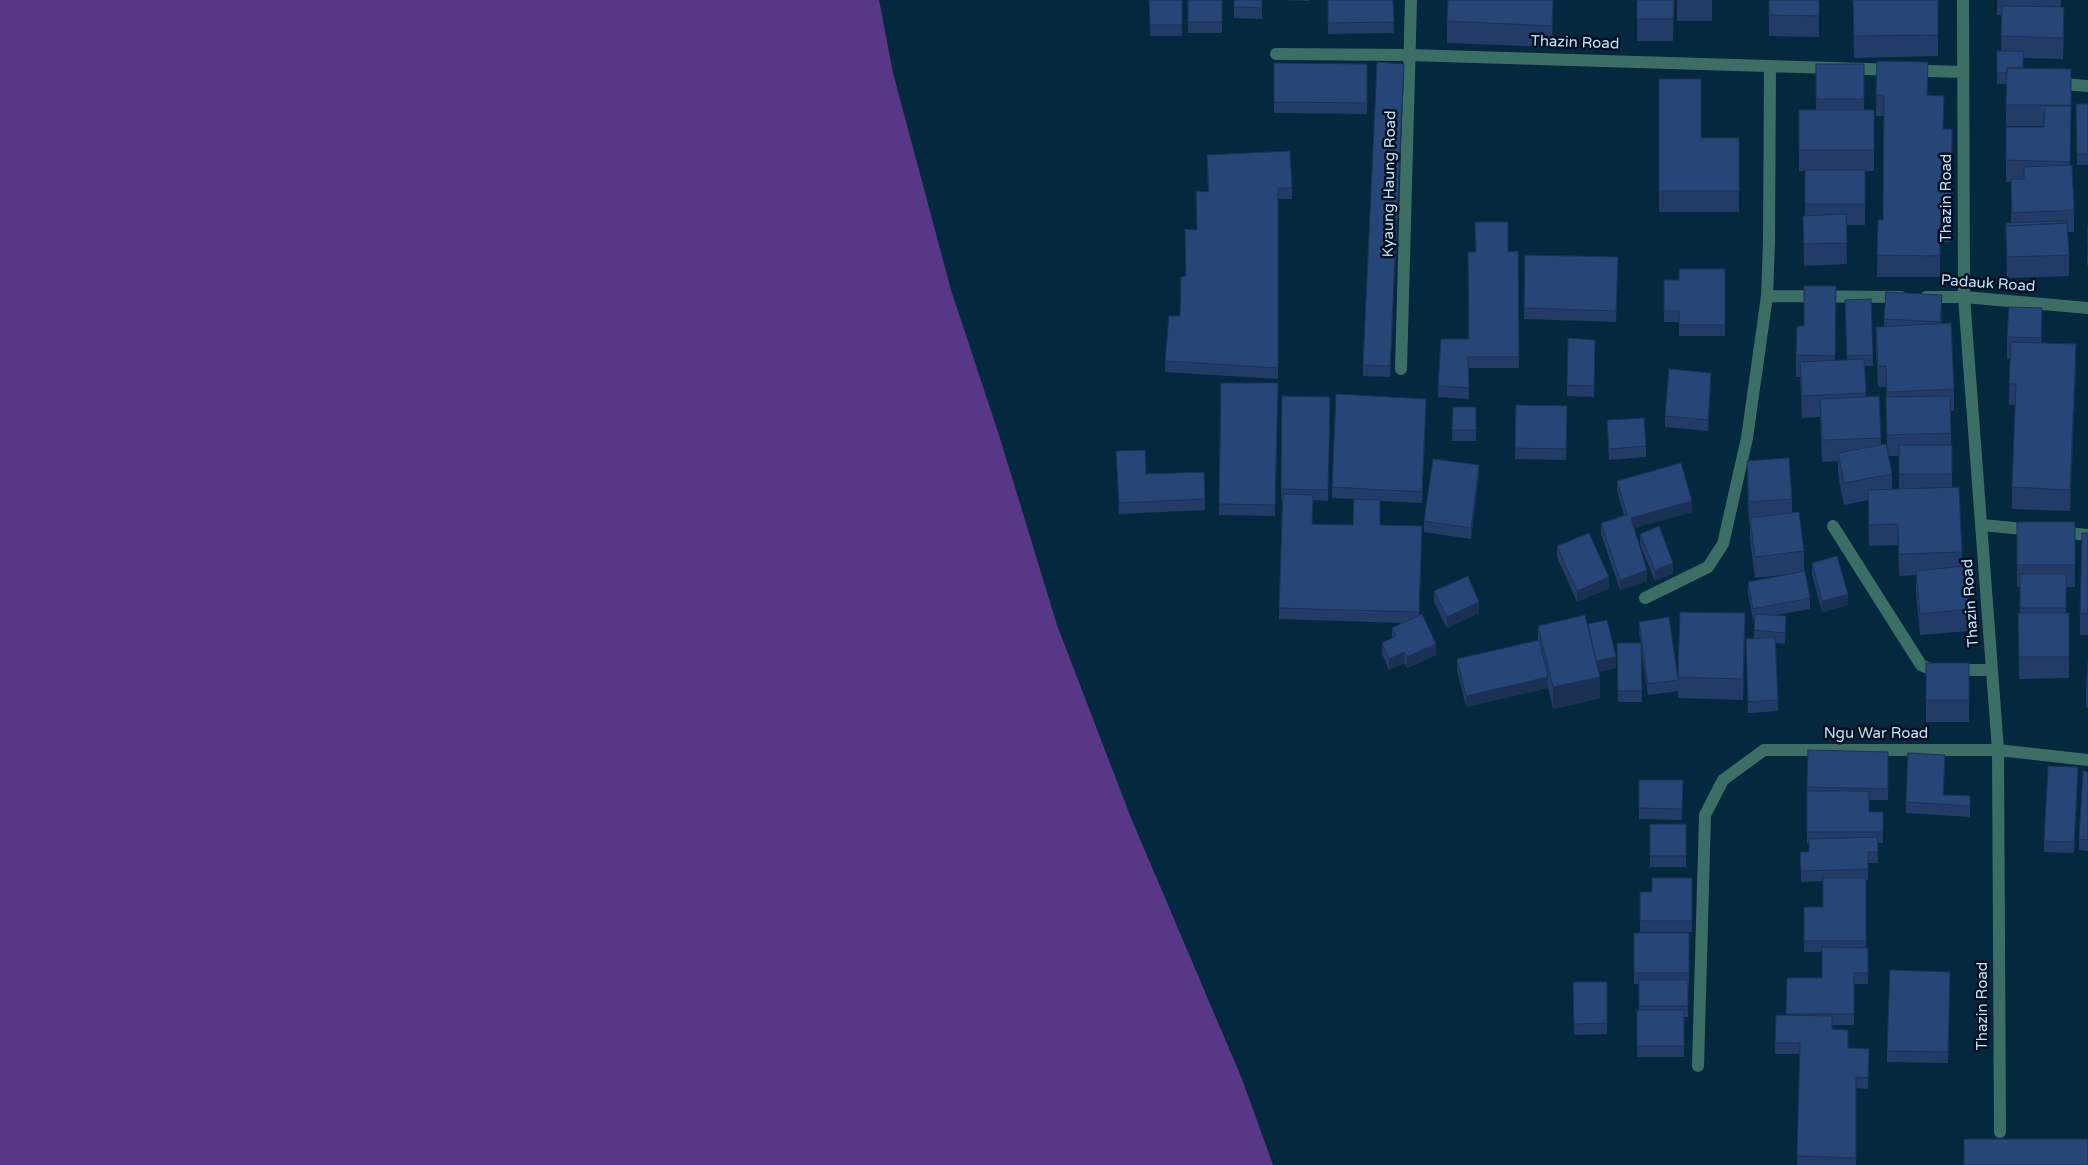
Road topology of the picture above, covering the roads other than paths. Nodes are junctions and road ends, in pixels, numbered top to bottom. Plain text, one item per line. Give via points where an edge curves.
1 (1411, 0) edge
2 (1964, 0) edge
3 (1276, 54) dead end
4 (1409, 54) junction
5 (1770, 66) junction
6 (1963, 72) junction
7 (2061, 84) edge
8 (2088, 86) edge
9 (1767, 296) junction
10 (1964, 297) junction
11 (2088, 308) edge
12 (1401, 369) dead end
13 (1982, 525) junction
14 (1833, 526) dead end
15 (2088, 535) edge
16 (1645, 598) dead end
17 (1992, 670) junction
18 (1998, 750) junction
19 (2088, 760) edge
20 (1698, 1066) dead end
21 (2000, 1132) dead end

1 - 4 street, Kyaung Haung Road
2 - 6 street, Thazin Road
3 - 4 street, Thazin Road
4 - 5 street, Thazin Road
4 - 12 street, Kyaung Haung Road
5 - 6 street, Thazin Road
5 - 9 street
6 - 10 street, Thazin Road
7 - 8 street
9 - 10 street, Padauk Road
9 - 16 street via 1747,438 1723,544 1708,567
10 - 11 street, Padauk Road
10 - 13 street, Thazin Road
13 - 15 street
13 - 17 street, Thazin Road
14 - 17 street via 1922,664 1932,670
17 - 18 street, Thazin Road
18 - 19 street, Ngu War Road
18 - 20 street, Ngu War Road via 1764,750 1723,780 1705,815
18 - 21 street, Thazin Road

